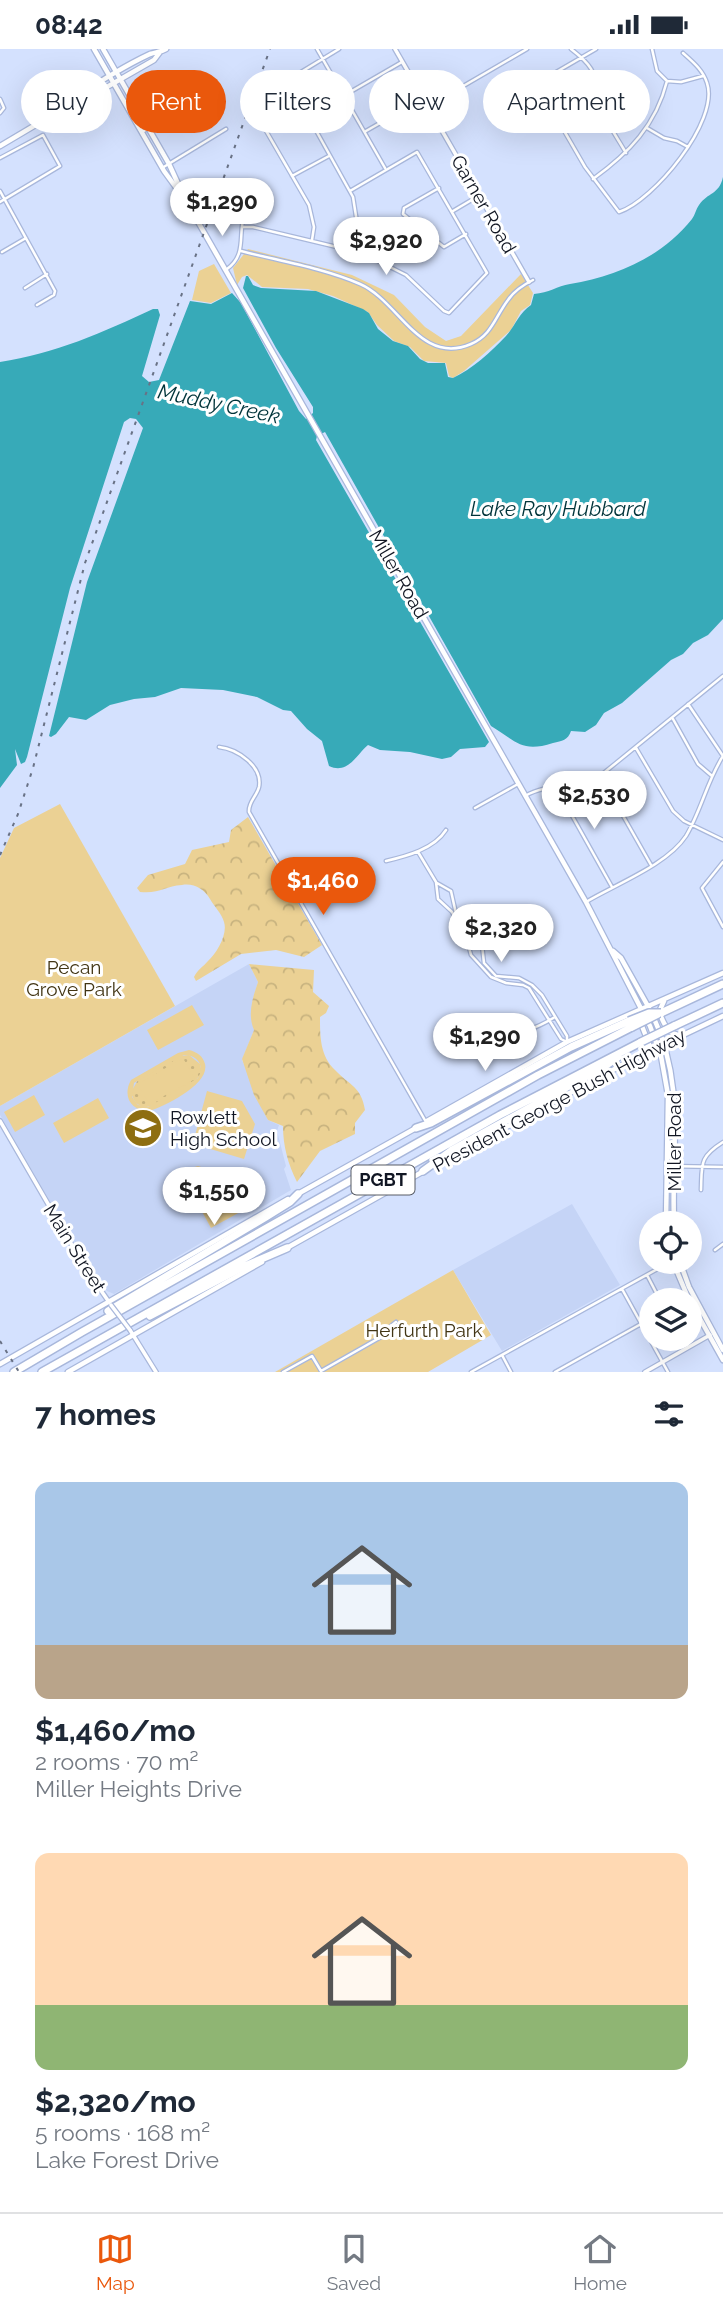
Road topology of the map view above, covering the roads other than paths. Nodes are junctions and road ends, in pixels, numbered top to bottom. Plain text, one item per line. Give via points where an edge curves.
1 (94, 49) edge
2 (103, 49) edge
3 (166, 49) edge
4 (317, 49) edge
5 (339, 49) edge
6 (395, 49) edge
7 (527, 49) edge
8 (596, 49) edge
9 (652, 49) edge
10 (572, 50) edge
11 (521, 51) edge
12 (160, 52) junction
13 (683, 53) dead end
14 (323, 58) junction
15 (581, 58) junction
16 (402, 62) junction
17 (106, 70) edge
18 (330, 70) edge
19 (407, 70) edge
20 (117, 73) junction
21 (112, 76) edge
22 (704, 76) junction
23 (120, 79) junction
24 (112, 80) edge
25 (469, 82) edge
26 (667, 82) junction
27 (114, 83) junction
28 (355, 89) edge
29 (126, 90) edge
30 (0, 99) edge
31 (126, 104) edge
32 (0, 113) edge
33 (355, 114) edge
34 (650, 123) edge
35 (369, 130) edge
36 (650, 130) edge
37 (365, 132) junction
38 (22, 133) edge
39 (143, 133) edge
40 (151, 133) edge
41 (219, 133) edge
42 (267, 133) edge
43 (444, 133) edge
44 (643, 133) edge
45 (0, 146) edge
46 (688, 147) junction
47 (626, 153) junction
48 (330, 155) junction
49 (0, 157) edge
50 (169, 164) junction
51 (162, 168) junction
52 (386, 169) junction
53 (292, 176) junction
54 (593, 179) junction
55 (439, 188) junction
56 (0, 191) edge
57 (350, 191) junction
58 (480, 195) junction
59 (185, 199) junction
60 (2, 201) edge
61 (263, 202) dead end
62 (453, 211) junction
63 (243, 227) junction
64 (466, 235) junction
65 (26, 238) junction
66 (312, 240) junction
67 (354, 250) junction
68 (241, 251) junction
69 (2, 252) dead end
70 (226, 270) junction
71 (47, 274) junction
72 (531, 281) joint
73 (24, 288) dead end
74 (37, 305) dead end
75 (723, 676) edge
76 (688, 704) junction
77 (672, 717) junction
78 (219, 747) dead end
79 (636, 748) junction
80 (723, 756) edge
81 (600, 776) junction
82 (712, 776) junction
83 (519, 784) junction
84 (556, 787) junction
85 (525, 796) junction
86 (475, 808) dead end
87 (692, 824) junction
88 (446, 831) dead end
89 (723, 840) edge
90 (418, 852) junction
91 (386, 861) dead end
92 (723, 862) edge
93 (651, 865) junction
94 (436, 882) junction
95 (612, 887) junction
96 (586, 902) junction
97 (461, 926) junction
98 (723, 927) edge
99 (612, 950) junction
100 (723, 973) edge
101 (499, 979) junction
102 (723, 984) edge
103 (667, 998) junction
104 (723, 1003) edge
105 (648, 1006) junction
106 (642, 1009) junction
107 (723, 1016) edge
108 (555, 1017) junction
109 (550, 1021) junction
110 (629, 1022) junction
111 (496, 1030) dead end
112 (683, 1035) junction
113 (568, 1042) junction
114 (641, 1042) junction
115 (664, 1044) junction
116 (658, 1047) junction
117 (639, 1056) junction
118 (0, 1121) edge
119 (426, 1122) junction
120 (416, 1128) junction
121 (723, 1142) edge
122 (667, 1166) junction
123 (675, 1166) junction
124 (701, 1167) junction
125 (723, 1167) edge
126 (423, 1171) junction
127 (701, 1190) dead end
128 (298, 1194) junction
129 (666, 1211) edge
130 (674, 1211) edge
131 (723, 1244) edge
132 (287, 1248) joint
133 (715, 1250) dead end
134 (682, 1274) edge
135 (647, 1275) joint
136 (654, 1288) edge
137 (622, 1289) junction
138 (110, 1303) junction
139 (639, 1320) edge
140 (702, 1321) edge
141 (396, 1322) dead end
142 (639, 1325) edge
143 (130, 1329) junction
144 (82, 1332) junction
145 (711, 1335) junction
146 (723, 1350) edge
147 (657, 1351) edge
148 (502, 1355) junction
149 (723, 1360) edge
150 (663, 1362) junction
151 (0, 1364) edge
152 (14, 1372) edge
153 (42, 1372) edge
154 (68, 1372) edge
155 (156, 1372) edge
156 (283, 1372) edge
157 (471, 1372) edge
158 (511, 1372) edge
159 (555, 1372) edge
160 (645, 1372) edge
161 (668, 1372) edge

1 - 17 main road, Miller Road
2 - 20 main road, Miller Road
3 - 12 main road
4 - 14 street
5 - 14 street
6 - 16 street, Garner Road
7 - 11 street
8 - 15 street
9 - 26 street via 657,71
10 - 15 street
11 - 25 street
12 - 20 main road
12 - 23 main road
13 - 22 street
14 - 18 street
14 - 48 street via 288,80
15 - 47 street via 594,71 601,107
15 - 54 street via 546,78 559,122
16 - 19 street, Garner Road
16 - 28 street
20 - 21 main road
20 - 23 main road, Miller Road
22 - 26 street
22 - 46 street via 708,89 705,113
23 - 27 main road
23 - 29 main road, Miller Road
24 - 27 main road, Miller Road
26 - 34 street
27 - 31 main road, Miller Road
30 - 32 street via 4,108
33 - 37 street
35 - 37 street
36 - 46 street
37 - 52 street
38 - 45 main road
39 - 51 main road, Miller Road
40 - 50 main road, Miller Road
41 - 50 street
42 - 53 street
43 - 58 street, Garner Road
44 - 47 street
46 - 54 street via 649,193 626,210 619,212
47 - 54 street
48 - 53 street
48 - 57 street
49 - 60 street via 40,135 60,164
50 - 51 street
50 - 59 main road, Miller Road
51 - 59 main road, Miller Road
52 - 55 street via 417,152
52 - 57 street
53 - 66 street via 313,215
55 - 62 street
55 - 64 street via 404,208 404,214 444,247
56 - 60 street
57 - 67 street via 358,229
58 - 62 street
58 - 72 street, Garner Road
59 - 70 main road, Miller Road
60 - 65 street
61 - 63 street via 245,212
62 - 64 street
63 - 66 street
63 - 68 street
64 - 67 street via 487,273 449,313 406,275
65 - 69 street
65 - 71 street
66 - 67 street
68 - 70 street
68 - 72 street via 363,285 421,338 442,347 466,346 485,335 508,300
70 - 83 main road, Miller Road
71 - 73 street
71 - 74 street via 55,293
75 - 76 street
76 - 77 street
76 - 80 street
77 - 79 street
77 - 82 street via 698,764
78 - 119 street via 242,756 255,768 259,787 249,812
79 - 81 street
79 - 87 street via 673,811
80 - 82 street
81 - 84 street
81 - 93 street
82 - 87 street
83 - 85 main road, Miller Road
83 - 86 street
84 - 85 street
84 - 95 street
85 - 96 main road, Miller Road
87 - 89 street
87 - 93 street via 674,850
88 - 90 street
90 - 91 street
90 - 94 street
92 - 98 street via 702,888
93 - 95 street
94 - 97 street via 438,899
94 - 97 street via 451,891
95 - 96 street
96 - 99 main road, Miller Road
97 - 101 street via 482,946 484,963
97 - 101 street via 471,955 491,977
99 - 105 main road, Miller Road
99 - 106 main road, Miller Road
100 - 103 main road, President George Bush Highway
101 - 108 street via 519,978 532,985
101 - 109 street via 529,988
102 - 110 highway, PGBT, bridge
103 - 105 main road, President George Bush Highway
103 - 112 main road via 660,1007 662,1019 669,1032
104 - 114 highway, PGBT, bridge
105 - 106 main road, President George Bush Highway
105 - 115 main road, Miller Road
106 - 110 main road, President George Bush Highway
106 - 116 main road, Miller Road
107 - 112 main road, President George Bush Highway
108 - 109 street
108 - 113 street
109 - 111 street via 513,1033
109 - 113 street
110 - 113 main road, President George Bush Highway
110 - 117 main road via 637,1018 648,1035 649,1044
110 - 120 highway
110 - 144 highway, PGBT
112 - 115 main road, President George Bush Highway
113 - 119 main road, President George Bush Highway
114 - 126 highway
114 - 143 highway, PGBT via 490,1120
115 - 116 main road, President George Bush Highway
115 - 123 main road, Miller Road via 675,1095
116 - 117 main road, President George Bush Highway
116 - 122 main road, Miller Road via 668,1095
117 - 126 main road, President George Bush Highway
118 - 138 street, Main Street
119 - 120 main road, President George Bush Highway
120 - 128 main road, President George Bush Highway
121 - 124 street via 705,1156
122 - 123 street
122 - 129 main road, Miller Road
123 - 124 street
123 - 130 main road, Miller Road
124 - 125 street
124 - 127 street
126 - 132 main road, President George Bush Highway
128 - 138 main road, President George Bush Highway
128 - 144 highway via 89,1323
131 - 133 street
132 - 143 highway
134 - 145 main road
135 - 136 street
135 - 137 street
137 - 139 street
137 - 148 street
138 - 143 street, Main Street, bridge
138 - 151 main road, President George Bush Highway
140 - 145 main road
141 - 156 street via 388,1333 321,1371 312,1356
142 - 159 street
143 - 153 highway, PGBT
143 - 154 main road
143 - 155 street, Main Street
144 - 152 highway, PGBT
145 - 146 main road
145 - 149 main road
145 - 150 street
147 - 150 street
148 - 157 street
148 - 158 street
150 - 160 street
150 - 161 street

